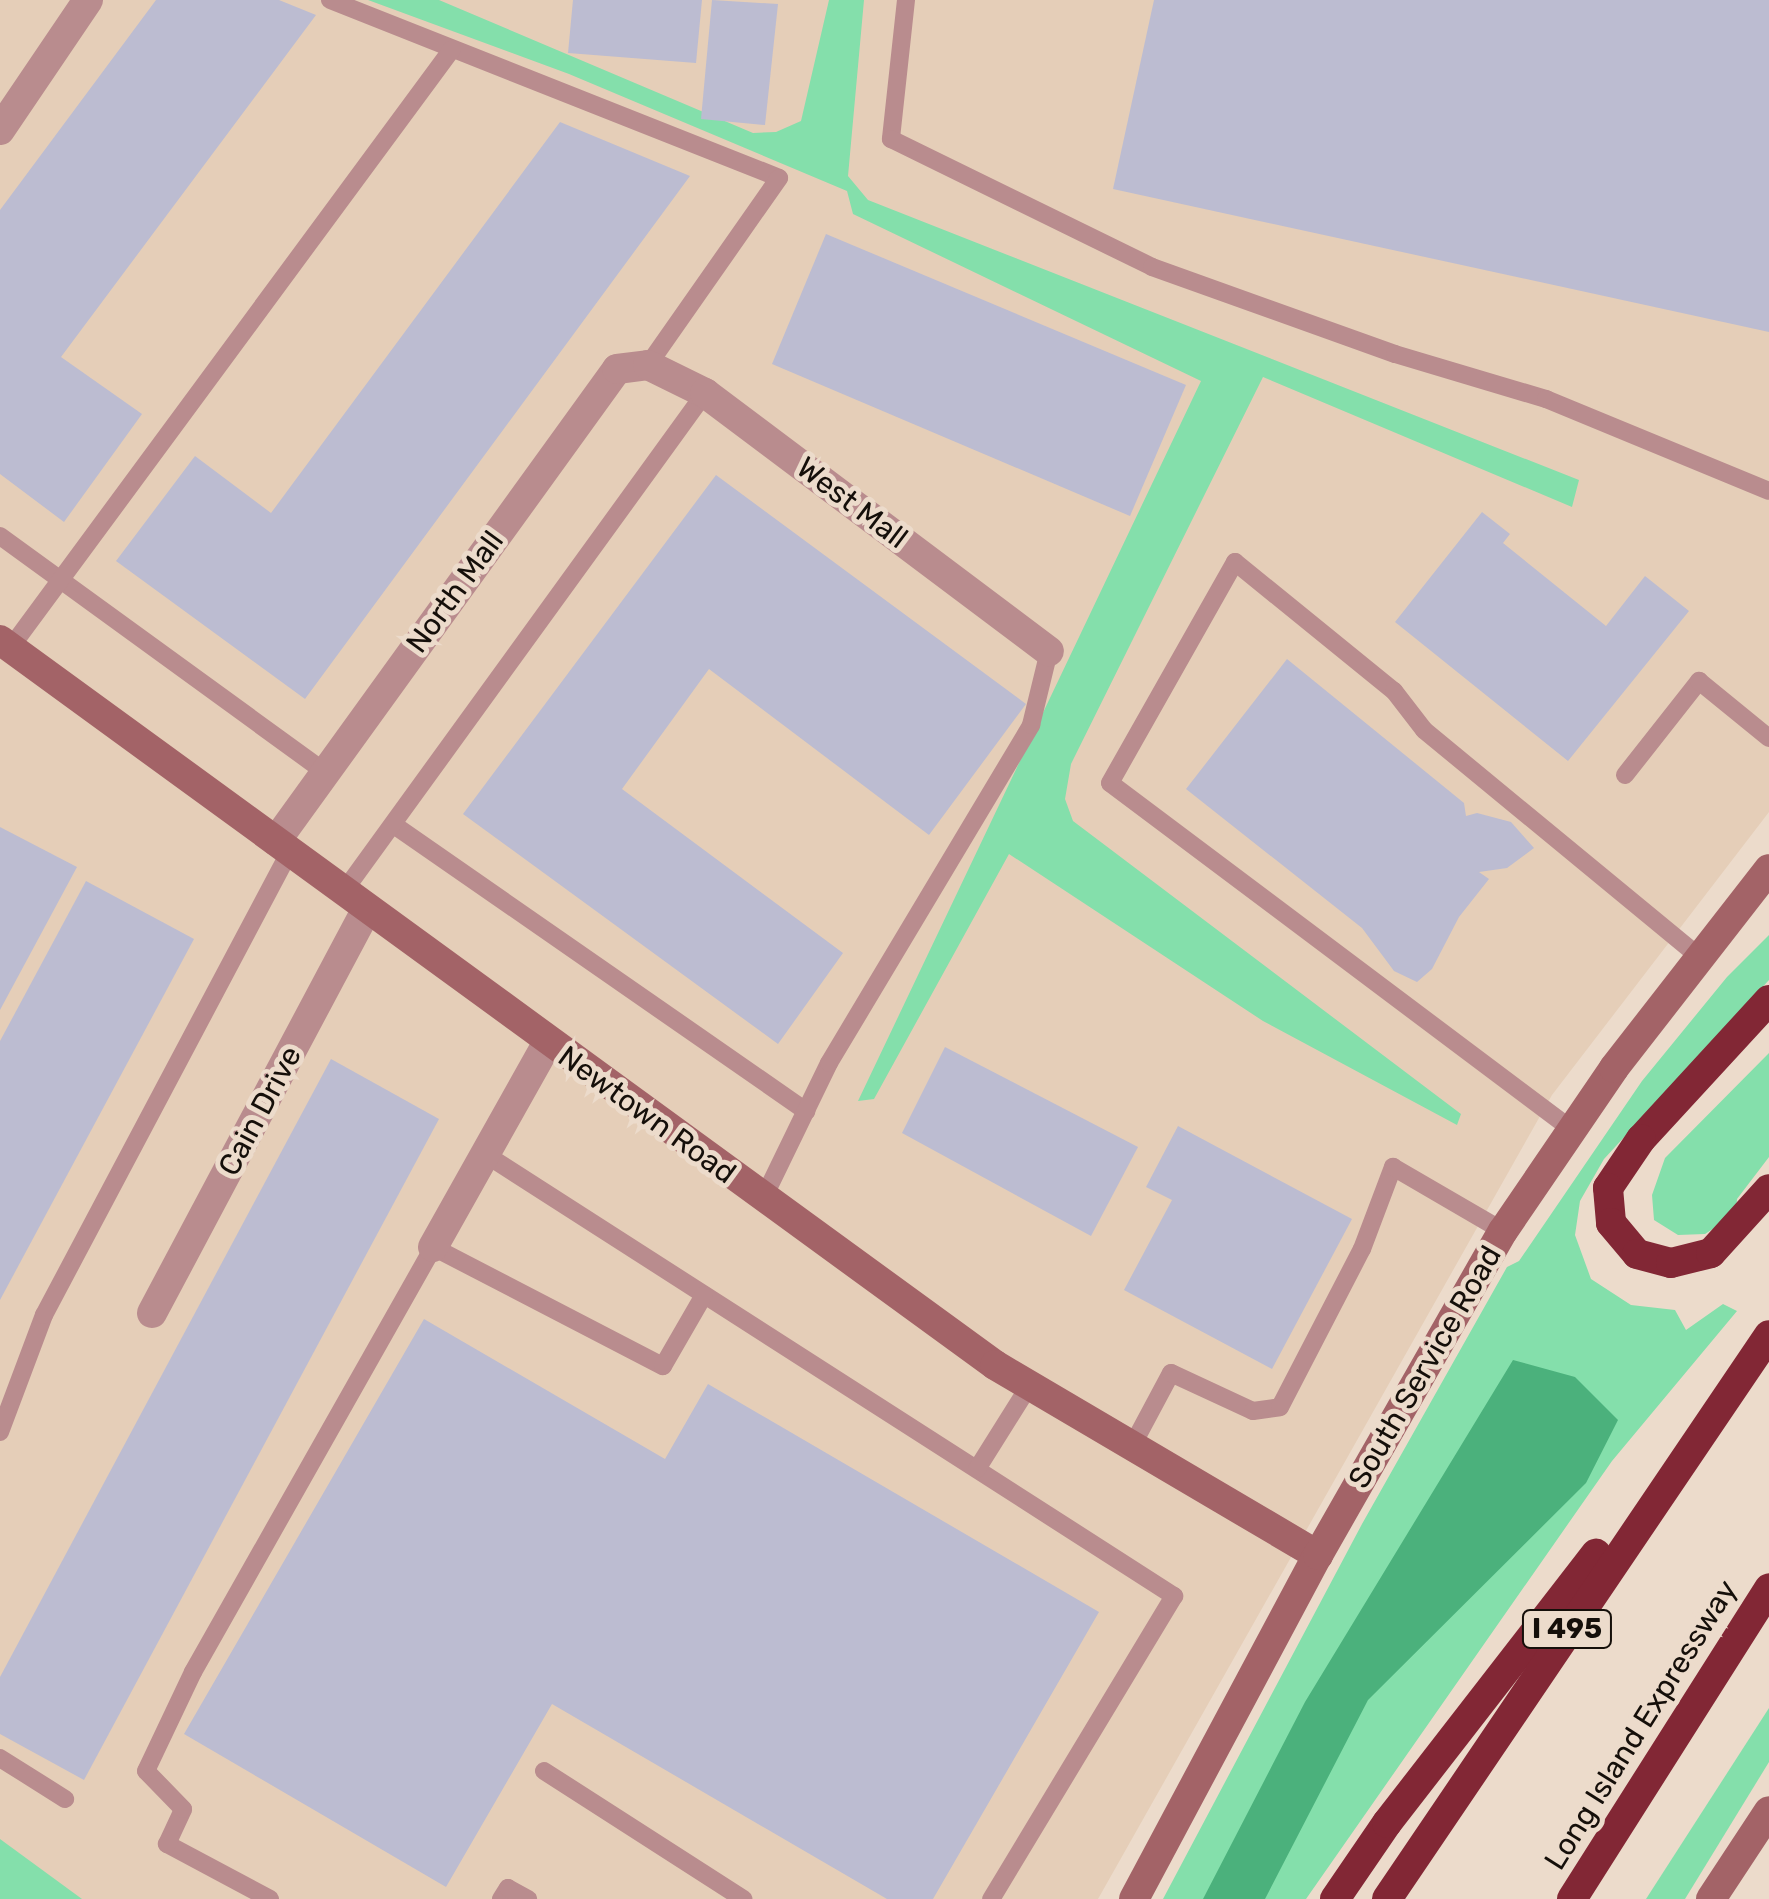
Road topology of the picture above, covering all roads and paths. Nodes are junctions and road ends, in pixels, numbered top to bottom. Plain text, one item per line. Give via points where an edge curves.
1 (88, 0) edge
2 (330, 0) edge
3 (906, 0) edge
4 (452, 48) junction
5 (0, 130) edge
6 (648, 365) junction
7 (705, 393) junction
8 (1769, 491) edge
9 (0, 536) edge
10 (62, 578) junction
11 (6, 644) edge
12 (1049, 651) joint
13 (1769, 738) edge
14 (324, 771) junction
15 (1625, 774) dead end
16 (394, 825) junction
17 (283, 846) junction
18 (1769, 869) edge
19 (355, 900) junction
20 (1698, 956) junction
21 (1769, 1000) edge
22 (548, 1042) junction
23 (806, 1111) junction
24 (1571, 1129) junction
25 (486, 1154) junction
26 (1769, 1188) edge
27 (763, 1199) junction
28 (1503, 1231) junction
29 (433, 1246) junction
30 (704, 1294) junction
31 (152, 1314) dead end
32 (1769, 1335) edge
33 (1750, 1360) junction
34 (1029, 1386) junction
35 (0, 1432) edge
36 (1131, 1448) junction
37 (977, 1469) junction
38 (1318, 1555) junction
39 (1769, 1588) edge
40 (0, 1758) edge
41 (544, 1771) dead end
42 (65, 1798) dead end
43 (1769, 1811) edge
44 (270, 1899) edge
45 (502, 1899) edge
46 (528, 1899) edge
47 (743, 1899) edge
48 (991, 1899) edge
49 (1134, 1899) edge
50 (1335, 1899) edge
51 (1386, 1899) edge
52 (1572, 1899) edge
53 (1710, 1899) edge

1 - 5 street
2 - 4 lane
3 - 8 lane via 890,139 1152,267 1394,354 1546,399
4 - 6 lane via 779,178
4 - 10 lane
6 - 7 street, West Mall
6 - 14 street, North Mall via 617,370
7 - 12 street, West Mall
7 - 16 lane
9 - 10 lane
10 - 11 lane
10 - 14 lane
11 - 17 street, Newtown Road
12 - 23 lane via 1031,724
13 - 15 lane via 1699,681
14 - 17 street, North Mall
16 - 19 lane
16 - 23 lane
17 - 19 street, Newtown Road
17 - 35 lane via 44,1315
18 - 20 street, South Service Road
19 - 22 street, Newtown Road
19 - 31 street, Cain Drive
20 - 24 street, South Service Road
20 - 24 lane via 1424,730 1394,691 1235,562 1110,783
21 - 26 highway via 1642,1140 1608,1188 1610,1223 1637,1254 1670,1263 1711,1253
22 - 25 street
22 - 27 street, Newtown Road
23 - 27 lane
24 - 28 street, South Service Road
25 - 29 street
25 - 30 lane
27 - 34 street, Newtown Road
28 - 36 lane via 1393,1167 1362,1249 1280,1407 1253,1411 1171,1373
28 - 38 street, South Service Road
29 - 30 lane via 662,1366
29 - 44 lane via 193,1672 146,1772 183,1809 167,1844
30 - 37 lane
32 - 33 highway, I 495
33 - 50 highway
33 - 51 highway, I 495
34 - 36 street, Newtown Road
34 - 37 lane
36 - 38 street, Newtown Road
37 - 48 lane via 1174,1596
38 - 49 street, South Service Road
39 - 52 highway, Long Island Expressway
40 - 42 lane
41 - 47 lane
43 - 53 street
45 - 46 lane via 508,1888

